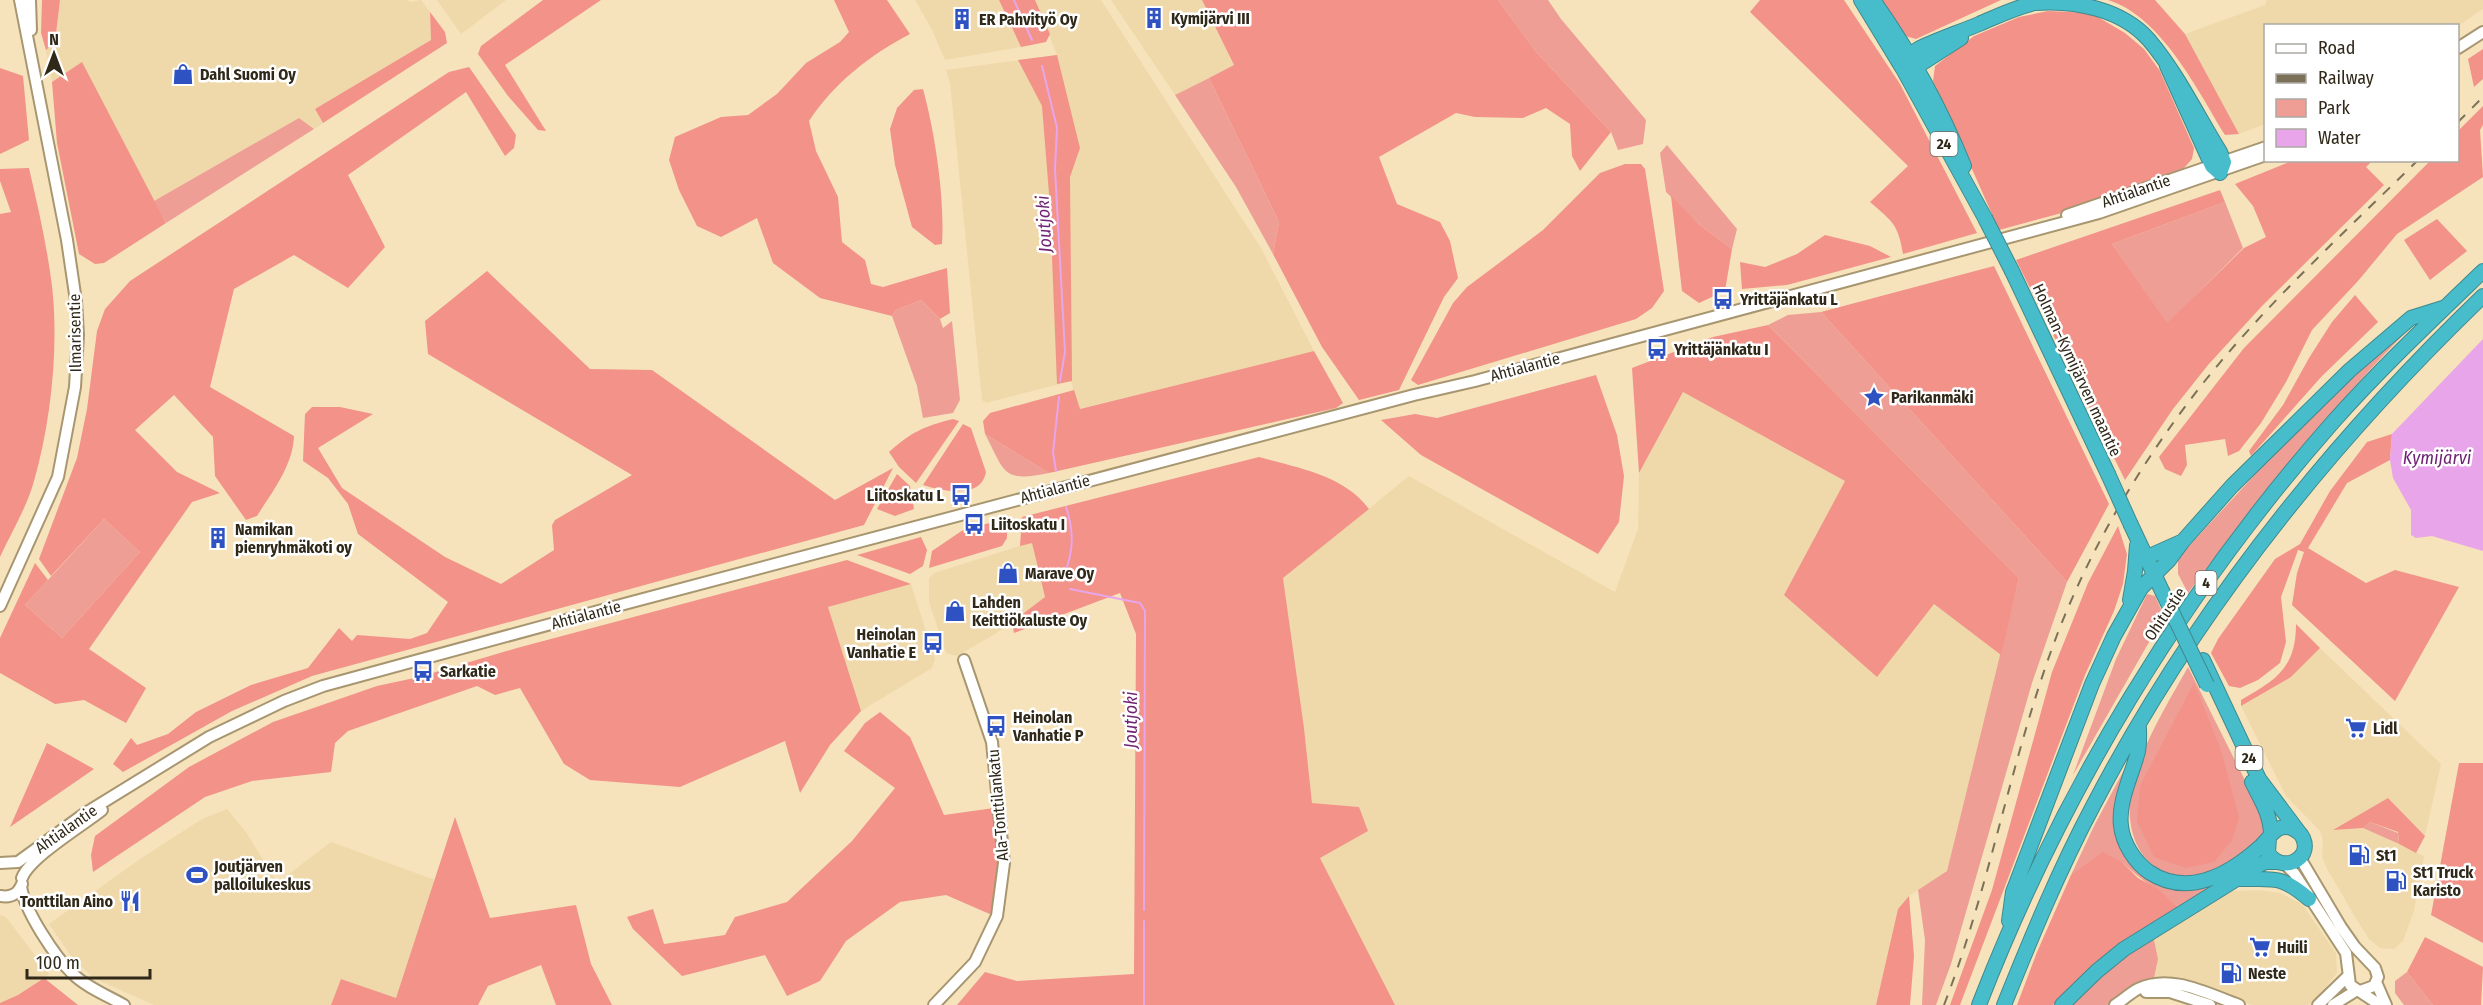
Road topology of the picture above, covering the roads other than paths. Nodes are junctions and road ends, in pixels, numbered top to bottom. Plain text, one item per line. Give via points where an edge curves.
1 (20, 0) edge
2 (30, 0) edge
3 (1861, 0) edge
4 (1873, 0) edge
5 (1999, 16) junction
6 (2483, 32) edge
7 (2459, 47) edge
8 (31, 51) junction
9 (1909, 55) junction
10 (1910, 68) junction
11 (2264, 147) edge
12 (2264, 155) edge
13 (2219, 167) junction
14 (2483, 271) edge
15 (2483, 296) edge
16 (2445, 308) junction
17 (2134, 531) junction
18 (2183, 541) junction
19 (2152, 555) junction
20 (2156, 574) junction
21 (0, 606) edge
22 (2129, 607) junction
23 (964, 660) dead end
24 (2209, 682) junction
25 (2139, 723) junction
26 (122, 792) junction
27 (2298, 831) junction
28 (2270, 837) junction
29 (2300, 858) junction
30 (4, 863) edge
31 (2281, 863) junction
32 (2239, 879) junction
33 (22, 882) junction
34 (3, 897) edge
35 (2309, 899) junction
36 (38, 926) junction
37 (2008, 930) junction
38 (2369, 963) junction
39 (2348, 975) junction
40 (2376, 982) junction
41 (2359, 991) junction
42 (2126, 998) junction
43 (124, 1005) edge
44 (934, 1005) edge
45 (1979, 1005) edge
46 (2004, 1005) edge
47 (2062, 1005) edge
48 (2115, 1005) edge
49 (2210, 1005) edge
50 (2239, 1005) edge
51 (2318, 1005) edge
52 (2333, 1005) edge
53 (2380, 1005) edge
54 (2386, 1005) edge

1 - 8 main road, Ilmarisentie
2 - 8 main road, Ilmarisentie
3 - 10 highway, Holman–Kymijärven maantie / 24
4 - 9 highway
5 - 9 highway
5 - 10 highway
5 - 13 highway via 2052,1 2094,6 2121,17 2147,38 2168,66
6 - 7 main road
8 - 21 main road, Ilmarisentie via 76,301 78,335 75,387 58,477
9 - 10 highway
10 - 17 highway, Holman–Kymijärven maantie / 24, bridge via 2012,271
11 - 13 main road, Ahtialantie
12 - 13 main road, Ahtialantie
13 - 26 main road, Ahtialantie via 2099,213 323,686 209,737
14 - 16 highway, Ohitustie / 4
15 - 25 highway, 4 via 2403,375 2288,507 2217,600
16 - 18 highway via 2411,318 2349,370 2246,471
16 - 37 highway, Ohitustie / 4 via 2333,422 2201,589 2109,734
17 - 19 highway, Holman–Kymijärven maantie / 24
17 - 20 highway, Holman–Kymijärven maantie / 24
17 - 22 highway via 2135,571
18 - 19 highway
18 - 20 highway
19 - 20 highway, Holman–Kymijärven maantie / 24
20 - 22 highway
20 - 24 highway, Holman–Kymijärven maantie / 24, bridge
22 - 37 highway via 2092,684 2041,816 2013,892
23 - 44 main road, Ala-Tonttilankatu via 992,742 1004,863 997,916 975,962
24 - 27 highway, Holman–Kymijärven maantie / 24 via 2259,779
24 - 28 highway, Holman–Kymijärven maantie / 24 via 2266,810
25 - 28 highway via 2138,754 2126,788 2121,826 2126,843 2146,869 2158,878 2174,882 2206,881 2236,866
25 - 46 highway, 4 via 2068,856
26 - 30 main road, Ahtialantie via 18,862
26 - 33 main road, Ahtialantie via 36,860 26,870
27 - 28 highway via 2285,827
27 - 29 highway via 2304,844
28 - 31 highway, 24 via 2268,852
29 - 31 highway via 2294,863
29 - 38 main road via 2341,927
30 - 33 main road via 16,867
31 - 32 highway via 2265,862
31 - 35 main road via 2294,873
32 - 35 highway via 2282,880
32 - 47 highway via 2124,949
33 - 34 main road, Ahtialantie via 16,894
33 - 36 main road
34 - 36 main road via 16,902
35 - 39 main road via 2346,953
36 - 43 main road via 74,975
37 - 45 highway, Ohitustie / 4
38 - 39 main road via 2355,963
38 - 40 main road via 2377,972
39 - 41 main road via 2350,985
39 - 51 main road
40 - 41 main road via 2370,989
40 - 54 main road
41 - 52 main road
41 - 53 main road
42 - 48 main road
42 - 49 main road via 2158,990
42 - 50 main road via 2149,984 2175,982

